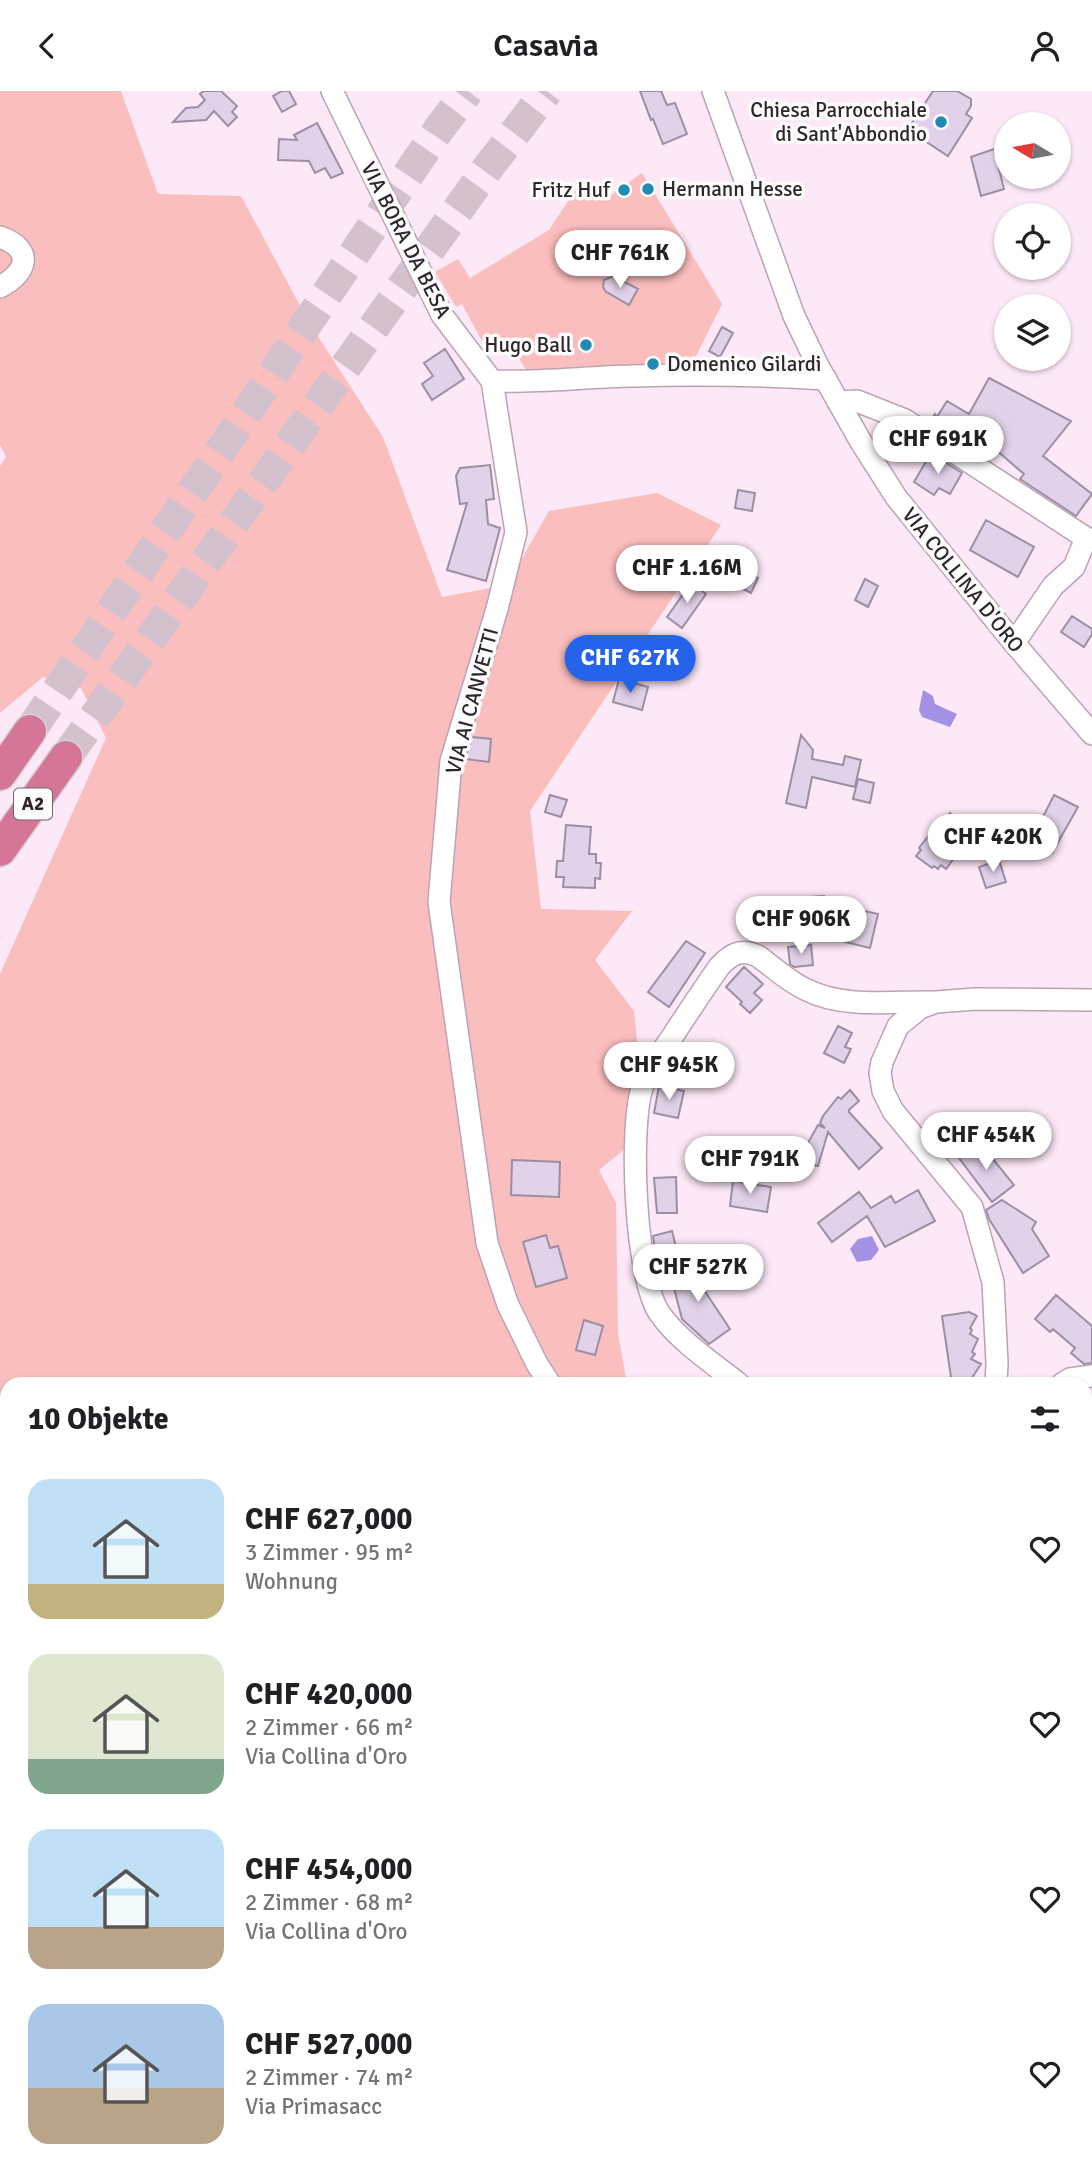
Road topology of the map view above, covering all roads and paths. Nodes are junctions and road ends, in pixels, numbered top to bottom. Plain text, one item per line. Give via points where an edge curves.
1 (332, 91) edge
2 (713, 91) edge
3 (0, 237) edge
4 (0, 287) edge
5 (826, 379) junction
6 (492, 381) junction
7 (838, 402) junction
8 (1089, 539) edge
9 (1014, 643) junction
10 (30, 731) tunnel mouth
11 (1092, 734) edge
12 (66, 757) tunnel mouth
13 (0, 775) edge
14 (0, 850) edge
15 (1092, 1000) edge
16 (936, 1002) junction
17 (545, 1377) edge
18 (730, 1377) edge
19 (996, 1377) edge

1 - 6 street, VIA BORA DA BESA via 442,314
2 - 5 street, VIA COLLINA D'ORO via 794,316
3 - 4 street via 19,247 24,258 14,280
5 - 6 street via 631,376
5 - 7 street, VIA COLLINA D'ORO
6 - 17 street, VIA AI CANVETTI via 516,532 451,761 439,902 487,1243 508,1305
7 - 8 street via 857,401 905,420
7 - 9 street, VIA COLLINA D'ORO via 896,498
8 - 9 street via 1074,567 1053,586
9 - 11 street, VIA COLLINA D'ORO
10 - 13 highway, A2
12 - 14 highway, A2
15 - 16 street
16 - 18 street via 828,997 806,990 758,956 739,952 719,967 660,1055 642,1088 635,1141 639,1230 649,1292 672,1329
16 - 19 street via 898,1026 880,1073 893,1111 972,1206 993,1282

